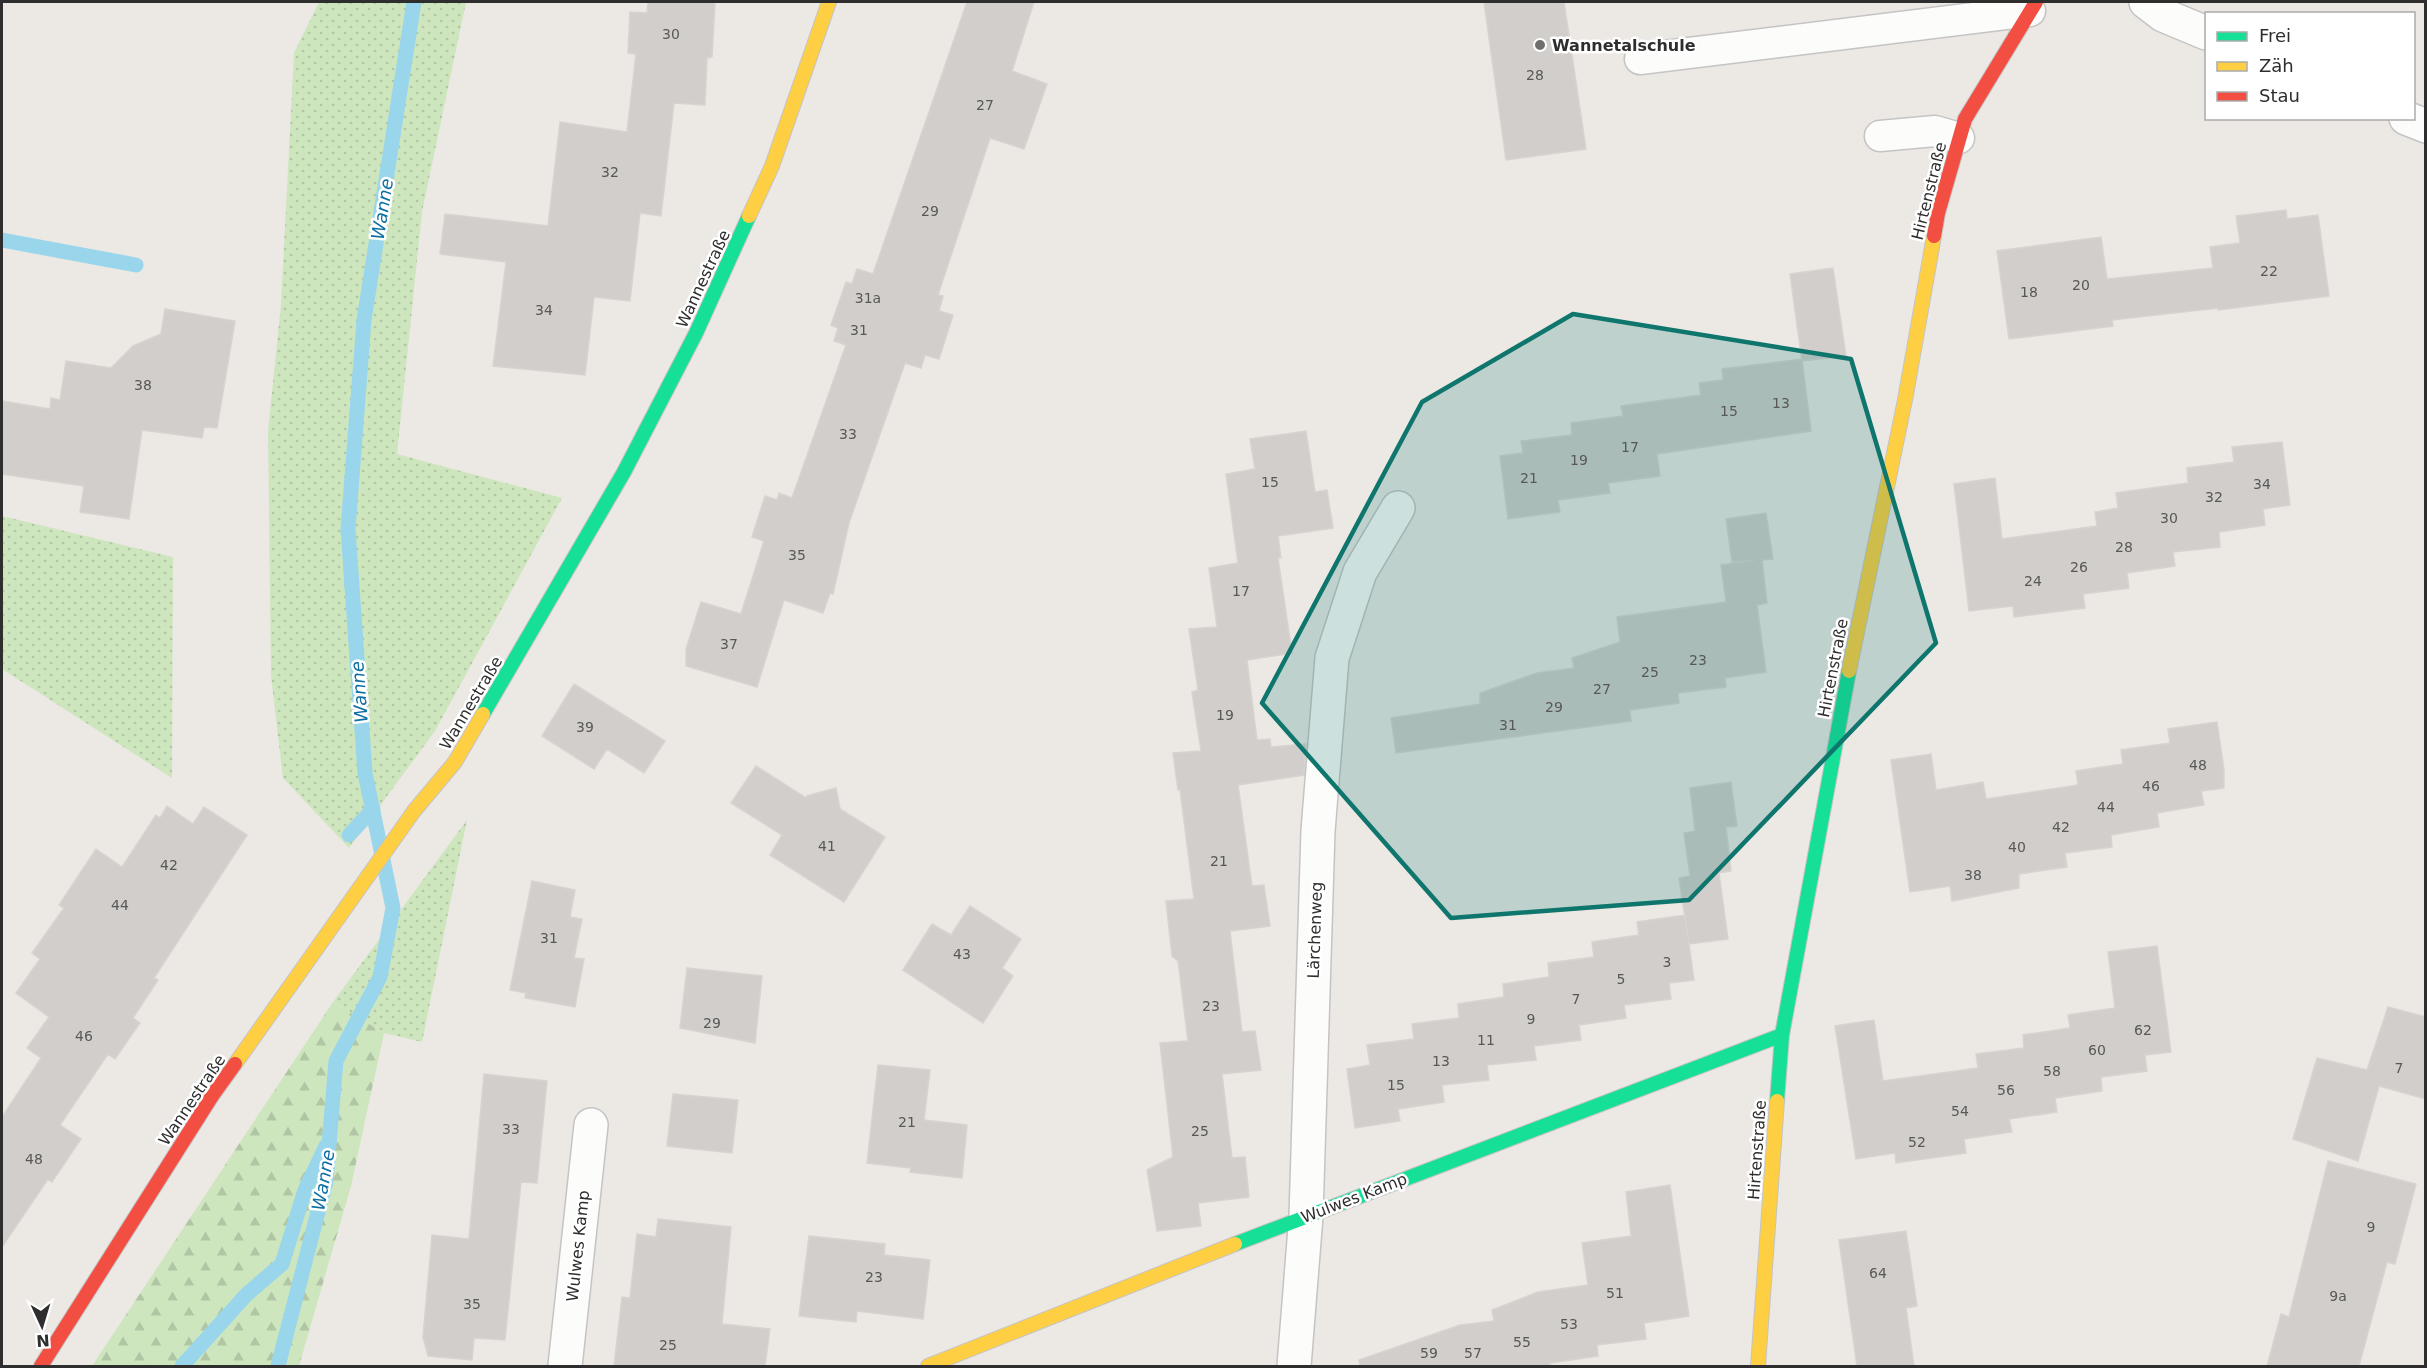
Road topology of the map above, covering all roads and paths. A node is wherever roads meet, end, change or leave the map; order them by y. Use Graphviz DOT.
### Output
graph roads {
  1 [pos="829,2"];
  2 [pos="2146,2"];
  3 [pos="2033,6"];
  4 [pos="2205,33"];
  5 [pos="1640,60"];
  6 [pos="2411,120"];
  7 [pos="2426,126"];
  8 [pos="1880,136"];
  9 [pos="1959,138"];
  10 [pos="1398,508"];
  11 [pos="1782,1035"];
  12 [pos="591,1125"];
  13 [pos="1306,1216"];
  14 [pos="41,1366"];
  15 [pos="565,1366"];
  16 [pos="928,1366"];
  17 [pos="1294,1366"];
  18 [pos="1758,1366"];
  1 -- 14 [label="street, Wannestraße"];
  2 -- 4 [label="street"];
  3 -- 5 [label="lane"];
  3 -- 9 [label="street, Hirtenstraße"];
  6 -- 7 [label="street"];
  8 -- 9 [label="lane"];
  9 -- 11 [label="street, Hirtenstraße"];
  10 -- 13 [label="street, Lärchenweg"];
  11 -- 13 [label="street, Wulwes Kamp"];
  11 -- 18 [label="street, Hirtenstraße"];
  12 -- 15 [label="street, Wulwes Kamp"];
  13 -- 16 [label="street, Wulwes Kamp"];
  13 -- 17 [label="street, Lärchenweg"];
}
